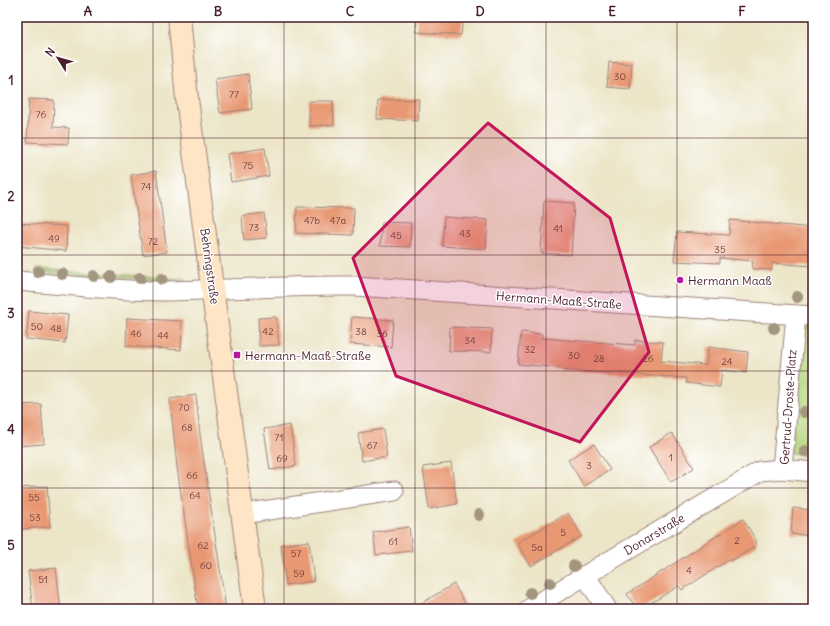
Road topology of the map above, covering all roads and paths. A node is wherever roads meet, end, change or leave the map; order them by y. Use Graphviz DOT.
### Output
graph roads {
  1 [pos="179,17"];
  2 [pos="17,281"];
  3 [pos="213,290"];
  4 [pos="804,316"];
  5 [pos="782,469"];
  6 [pos="813,472"];
  7 [pos="394,491"];
  8 [pos="243,514"];
  9 [pos="585,575"];
  10 [pos="255,609"];
  11 [pos="529,609"];
  12 [pos="607,609"];
  1 -- 3 [label="street, Behringstraße"];
  2 -- 3 [label="street, Hermann-Maaß-Straße"];
  3 -- 4 [label="street, Hermann-Maaß-Straße"];
  3 -- 8 [label="street, Behringstraße"];
  4 -- 5 [label="street, Gertrud-Droste-Platz"];
  5 -- 6 [label="street, Gertrud-Droste-Platz"];
  5 -- 9 [label="street, Donarstraße"];
  7 -- 8 [label="street"];
  8 -- 10 [label="street, Behringstraße"];
  9 -- 11 [label="street, Donarstraße"];
  9 -- 12 [label="street"];
}
